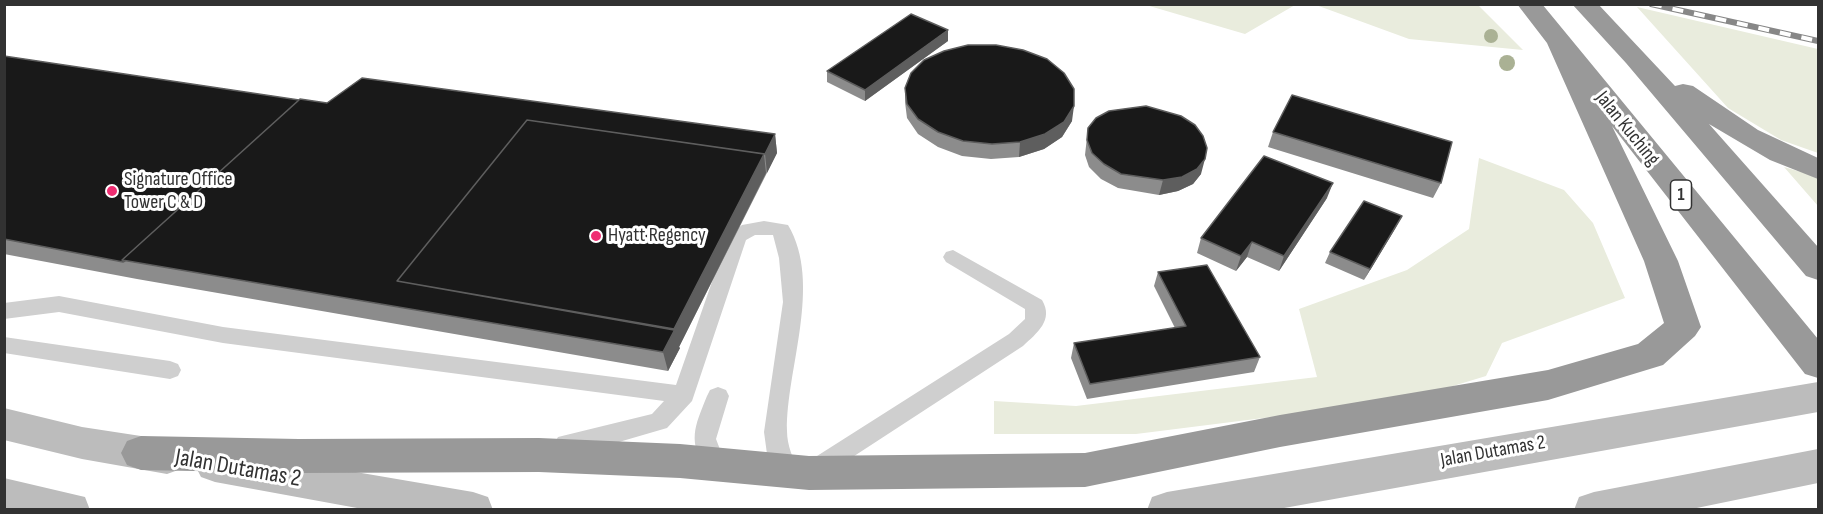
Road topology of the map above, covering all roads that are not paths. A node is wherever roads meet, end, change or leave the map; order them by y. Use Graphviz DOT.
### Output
graph roads {
  1 [pos="1529,4"];
  2 [pos="1584,4"];
  3 [pos="1559,45"];
  4 [pos="1635,57"];
  5 [pos="1818,169"];
  6 [pos="953,257"];
  7 [pos="1818,268"];
  8 [pos="4,311"];
  9 [pos="4,345"];
  10 [pos="1818,364"];
  11 [pos="171,370"];
  12 [pos="684,395"];
  13 [pos="718,396"];
  14 [pos="1818,397"];
  15 [pos="4,409"];
  16 [pos="4,424"];
  17 [pos="43,434"];
  18 [pos="141,453"];
  19 [pos="487,454"];
  20 [pos="714,465"];
  21 [pos="1817,467"];
  22 [pos="798,472"];
  23 [pos="4,496"];
  24 [pos="70,510"];
  25 [pos="473,510"];
  26 [pos="1167,510"];
  27 [pos="1594,510"];
  1 -- 3 [label="highway, Jalan Kuching / 1"];
  2 -- 4 [label="highway"];
  3 -- 10 [label="highway, Jalan Kuching / 1"];
  3 -- 22 [label="highway"];
  4 -- 5 [label="highway"];
  4 -- 7 [label="highway"];
  6 -- 22 [label="lane"];
  8 -- 12 [label="lane"];
  9 -- 11 [label="lane"];
  12 -- 19 [label="lane"];
  12 -- 22 [label="lane"];
  13 -- 20 [label="lane"];
  14 -- 26 [label="street, Jalan Dutamas 2"];
  15 -- 17 [label="lane"];
  16 -- 17 [label="street, Jalan Dutamas 2"];
  17 -- 18 [label="street, Jalan Dutamas 2"];
  18 -- 19 [label="highway"];
  18 -- 25 [label="street, Jalan Dutamas 2"];
  19 -- 20 [label="highway"];
  20 -- 22 [label="highway"];
  21 -- 27 [label="street"];
  23 -- 24 [label="street"];
}
